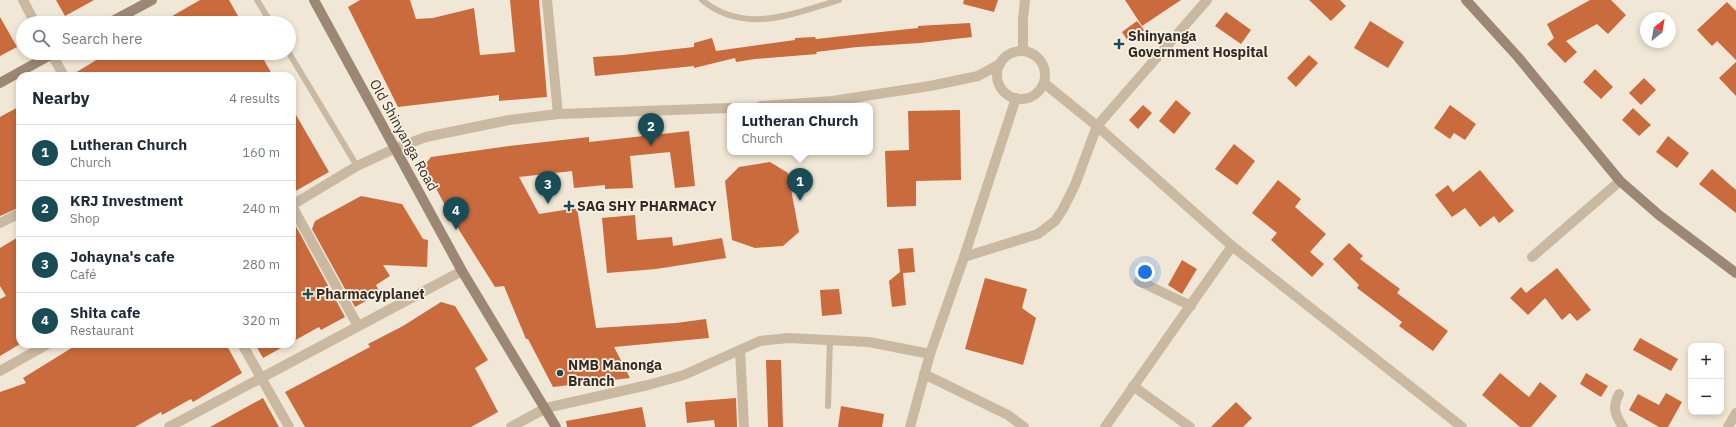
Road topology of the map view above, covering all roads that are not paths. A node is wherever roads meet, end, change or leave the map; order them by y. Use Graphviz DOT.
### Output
graph roads {
  1 [pos="23,0"];
  2 [pos="152,0"];
  3 [pos="256,0"];
  4 [pos="314,0"];
  5 [pos="547,0"];
  6 [pos="702,0"];
  7 [pos="839,0"];
  8 [pos="1025,0"];
  9 [pos="1207,0"];
  10 [pos="1466,0"];
  11 [pos="31,16"];
  12 [pos="122,16"];
  13 [pos="266,16"];
  14 [pos="1023,51"];
  15 [pos="40,60"];
  16 [pos="56,60"];
  17 [pos="293,60"];
  18 [pos="1000,64"];
  19 [pos="19,72"];
  20 [pos="62,72"];
  21 [pos="16,74"];
  22 [pos="0,83"];
  23 [pos="1044,83"];
  24 [pos="1016,98"];
  25 [pos="804,103"];
  26 [pos="727,108"];
  27 [pos="558,114"];
  28 [pos="1097,126"];
  29 [pos="396,148"];
  30 [pos="357,166"];
  31 [pos="1620,181"];
  32 [pos="296,204"];
  33 [pos="296,213"];
  34 [pos="16,215"];
  35 [pos="0,223"];
  36 [pos="1232,246"];
  37 [pos="1532,256"];
  38 [pos="964,257"];
  39 [pos="462,271"];
  40 [pos="1736,272"];
  41 [pos="1139,281"];
  42 [pos="1191,306"];
  43 [pos="358,326"];
  44 [pos="830,340"];
  45 [pos="41,348"];
  46 [pos="244,348"];
  47 [pos="740,350"];
  48 [pos="930,354"];
  49 [pos="0,371"];
  50 [pos="924,374"];
  51 [pos="261,377"];
  52 [pos="1133,386"];
  53 [pos="1619,394"];
  54 [pos="828,406"];
  55 [pos="546,408"];
  56 [pos="1736,413"];
  57 [pos="169,427"];
  58 [pos="289,427"];
  59 [pos="511,427"];
  60 [pos="556,427"];
  61 [pos="744,427"];
  62 [pos="910,427"];
  63 [pos="1024,427"];
  64 [pos="1105,427"];
  65 [pos="1190,427"];
  66 [pos="1462,427"];
  67 [pos="1623,427"];
  68 [pos="1728,427"];
  1 -- 11 [label="street"];
  2 -- 12 [label="street"];
  3 -- 13 [label="lane"];
  4 -- 29 [label="street, Old Shinyanga Road"];
  5 -- 27 [label="street"];
  6 -- 7 [label="lane"];
  8 -- 14 [label="street"];
  9 -- 28 [label="street"];
  10 -- 31 [label="street"];
  14 -- 18 [label="street"];
  14 -- 23 [label="street"];
  15 -- 19 [label="street"];
  16 -- 20 [label="street"];
  17 -- 30 [label="lane"];
  18 -- 24 [label="street"];
  18 -- 25 [label="street"];
  21 -- 22 [label="street"];
  23 -- 24 [label="street"];
  23 -- 28 [label="street"];
  24 -- 38 [label="street"];
  26 -- 27 [label="street"];
  27 -- 29 [label="street"];
  28 -- 36 [label="street"];
  28 -- 38 [label="street"];
  29 -- 30 [label="street"];
  29 -- 39 [label="street, Old Shinyanga Road"];
  30 -- 32 [label="street"];
  31 -- 37 [label="street"];
  31 -- 40 [label="street"];
  33 -- 43 [label="street"];
  34 -- 35 [label="street"];
  36 -- 42 [label="street"];
  36 -- 66 [label="street"];
  38 -- 48 [label="street"];
  39 -- 43 [label="street"];
  39 -- 55 [label="street, Old Shinyanga Road"];
  41 -- 42 [label="street"];
  42 -- 52 [label="street"];
  43 -- 51 [label="street"];
  44 -- 47 [label="street"];
  44 -- 48 [label="street"];
  44 -- 54 [label="lane"];
  45 -- 49 [label="street"];
  46 -- 51 [label="street"];
  47 -- 55 [label="street"];
  47 -- 61 [label="street"];
  48 -- 50 [label="street"];
  50 -- 62 [label="street"];
  50 -- 63 [label="street"];
  51 -- 57 [label="street"];
  51 -- 58 [label="street"];
  52 -- 64 [label="street"];
  52 -- 65 [label="street"];
  53 -- 67 [label="street"];
  55 -- 59 [label="street"];
  55 -- 60 [label="street, Old Shinyanga Road"];
  56 -- 68 [label="street"];
}
